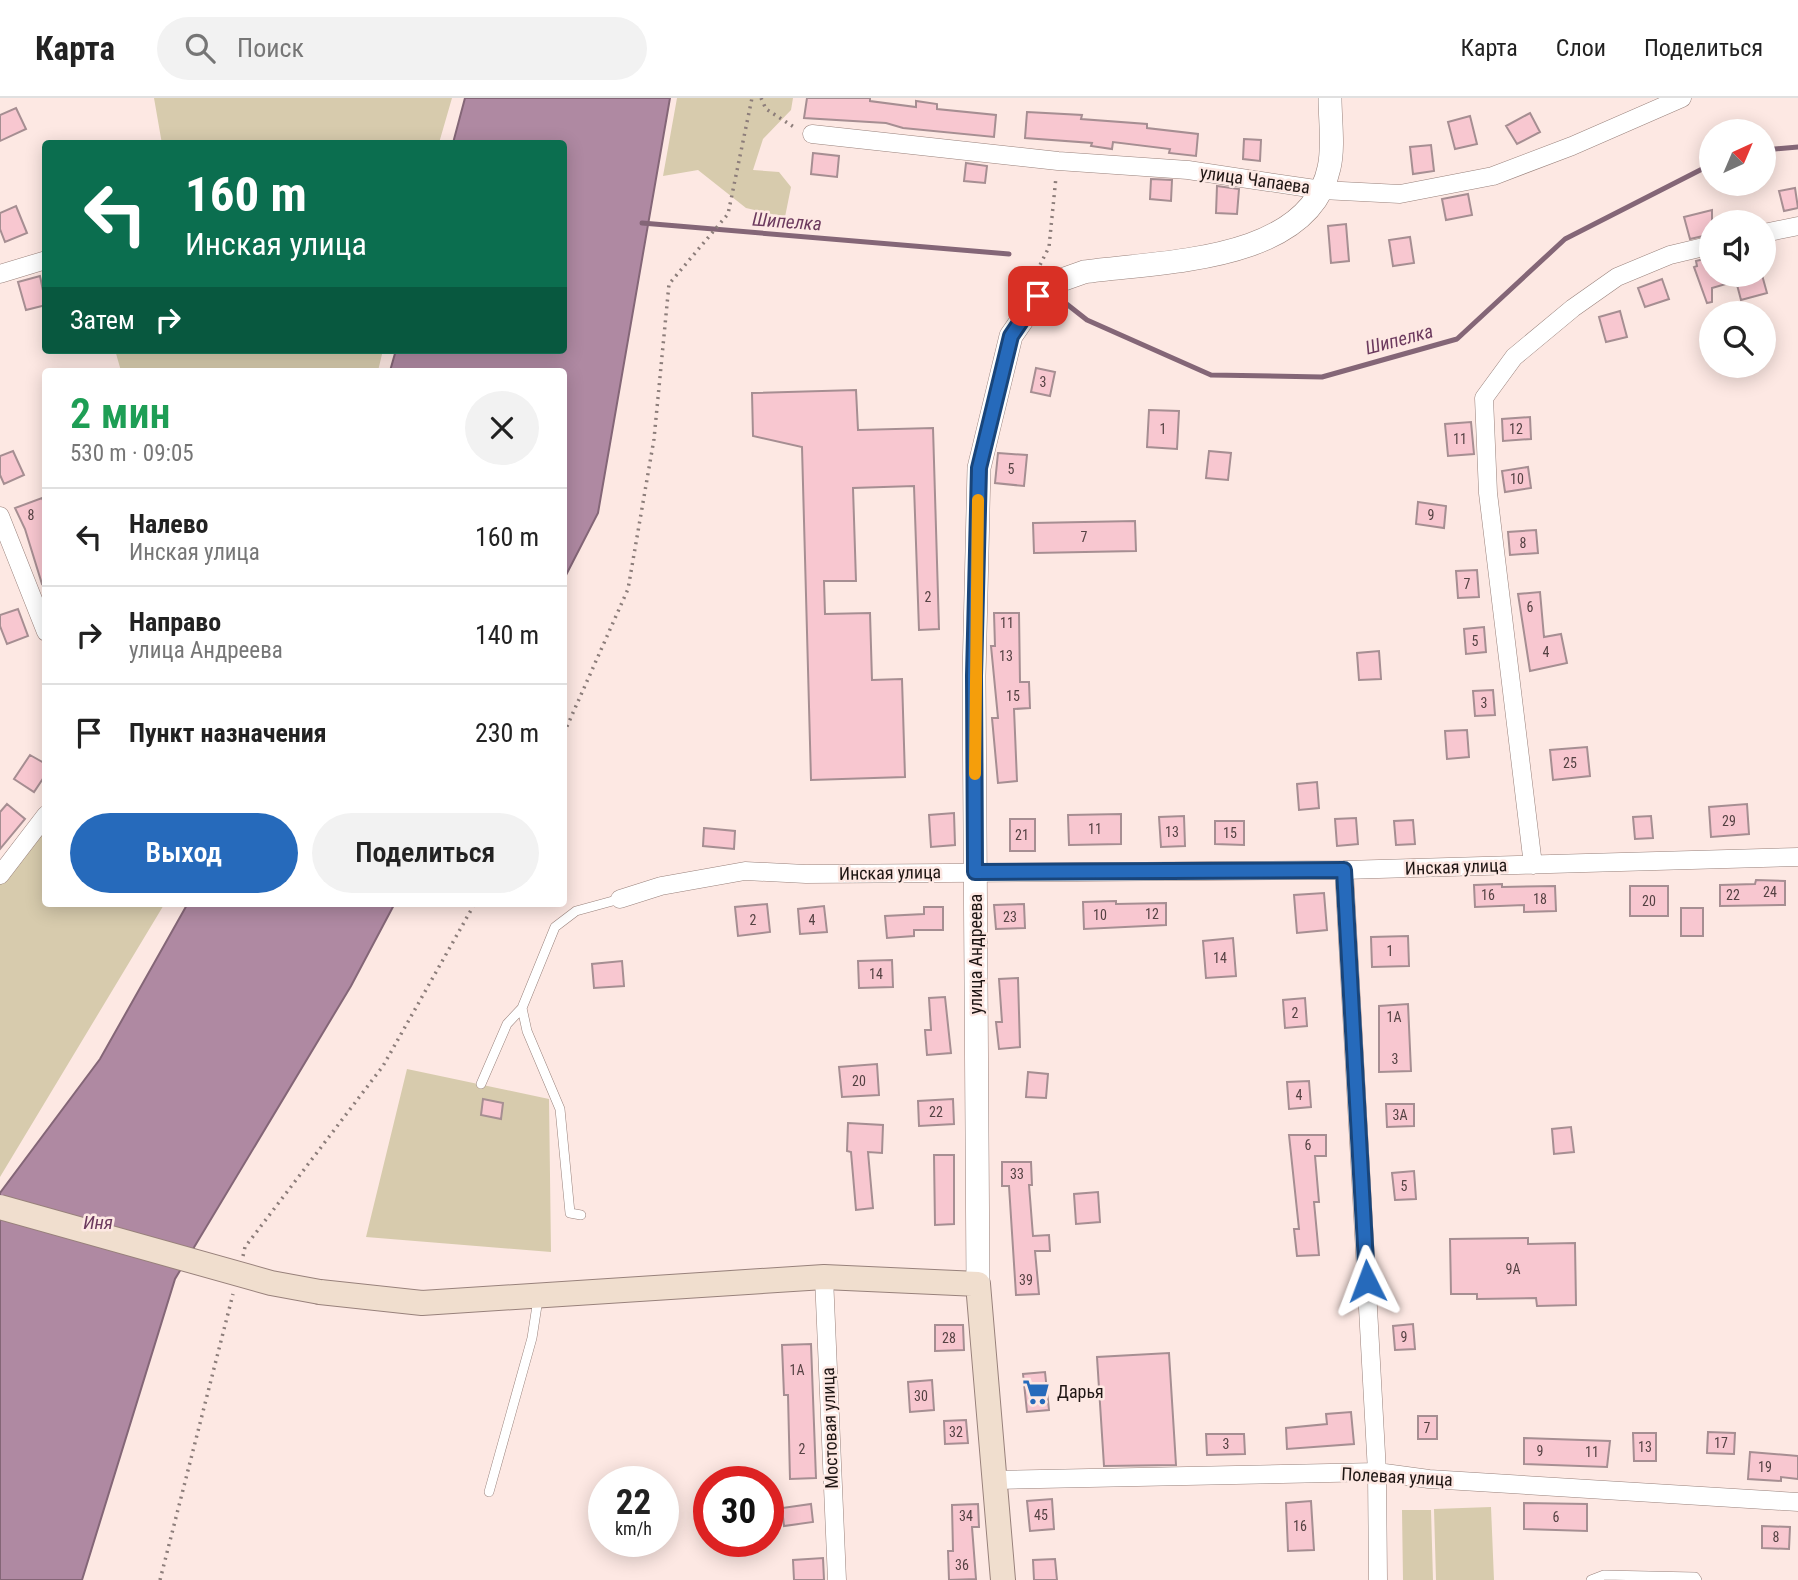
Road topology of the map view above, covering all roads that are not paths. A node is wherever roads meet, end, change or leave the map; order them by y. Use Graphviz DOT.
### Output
graph roads {
  1 [pos="1330,98"];
  2 [pos="1682,98"];
  3 [pos="812,134"];
  4 [pos="1321,190"];
  5 [pos="1798,226"];
  6 [pos="1776,231"];
  7 [pos="1699,248"];
  8 [pos="42,261"];
  9 [pos="0,274"];
  10 [pos="0,516"];
  11 [pos="42,622"];
  12 [pos="42,820"];
  13 [pos="1798,857"];
  14 [pos="1533,865"];
  15 [pos="1344,870"];
  16 [pos="975,872"];
  17 [pos="0,875"];
  18 [pos="620,899"];
  19 [pos="522,1008"];
  20 [pos="481,1084"];
  21 [pos="0,1207"];
  22 [pos="581,1215"];
  23 [pos="824,1276"];
  24 [pos="978,1284"];
  25 [pos="538,1297"];
  26 [pos="1377,1472"];
  27 [pos="995,1480"];
  28 [pos="489,1492"];
  29 [pos="1798,1502"];
  30 [pos="837,1580"];
  31 [pos="1003,1580"];
  32 [pos="1378,1580"];
  33 [pos="1591,1580"];
  34 [pos="1697,1580"];
  1 -- 4 [label="street"];
  2 -- 4 [label="street, улица Чапаева"];
  3 -- 4 [label="street, улица Чапаева"];
  4 -- 16 [label="street, улица Андреева"];
  5 -- 6 [label="street"];
  7 -- 14 [label="street"];
  8 -- 9 [label="street"];
  10 -- 11 [label="street"];
  12 -- 17 [label="street"];
  13 -- 14 [label="street, Инская улица"];
  14 -- 15 [label="street, Инская улица"];
  15 -- 16 [label="street, Инская улица"];
  15 -- 26 [label="street"];
  16 -- 18 [label="street, Инская улица"];
  16 -- 24 [label="street, улица Андреева"];
  18 -- 19 [label="lane, Инская улица"];
  19 -- 20 [label="lane, Инская улица"];
  19 -- 22 [label="lane"];
  21 -- 25 [label="main road, bridge"];
  23 -- 24 [label="main road"];
  23 -- 25 [label="main road"];
  23 -- 30 [label="street, Мостовая улица"];
  24 -- 27 [label="main road, улица Андреева"];
  25 -- 28 [label="lane"];
  26 -- 27 [label="street, Полевая улица"];
  26 -- 29 [label="street, Полевая улица"];
  26 -- 32 [label="street"];
  27 -- 31 [label="main road, улица Андреева"];
  33 -- 34 [label="lane"];
}
